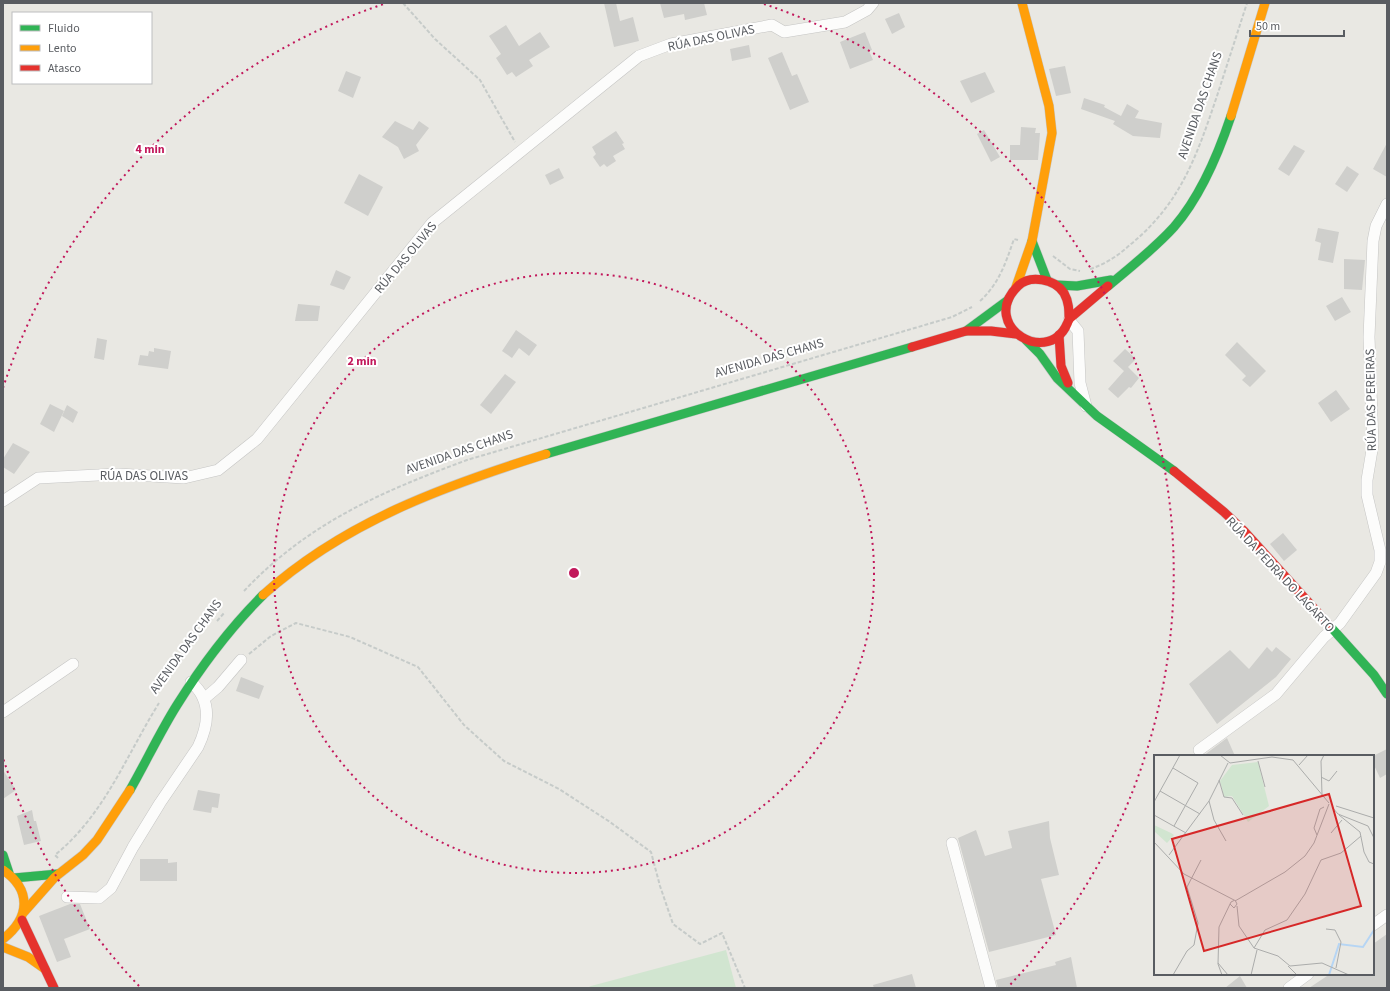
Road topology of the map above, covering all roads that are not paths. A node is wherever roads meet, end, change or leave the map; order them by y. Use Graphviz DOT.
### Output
graph roads {
  1 [pos="873,3"];
  2 [pos="1022,3"];
  3 [pos="1265,3"];
  4 [pos="1387,204"];
  5 [pos="1032,241"];
  6 [pos="1115,279"];
  7 [pos="1047,280"];
  8 [pos="1057,285"];
  9 [pos="1016,287"];
  10 [pos="1008,300"];
  11 [pos="1069,320"];
  12 [pos="966,331"];
  13 [pos="1016,334"];
  14 [pos="1059,335"];
  15 [pos="1026,340"];
  16 [pos="1070,390"];
  17 [pos="1087,407"];
  18 [pos="3,502"];
  19 [pos="1333,630"];
  20 [pos="241,660"];
  21 [pos="73,664"];
  22 [pos="191,682"];
  23 [pos="1387,694"];
  24 [pos="205,698"];
  25 [pos="3,712"];
  26 [pos="1199,750"];
  27 [pos="952,843"];
  28 [pos="3,855"];
  29 [pos="9,874"];
  30 [pos="58,874"];
  31 [pos="67,898"];
  32 [pos="1387,915"];
  33 [pos="23,916"];
  34 [pos="1374,924"];
  35 [pos="3,939"];
  36 [pos="3,947"];
  37 [pos="45,969"];
  38 [pos="1307,975"];
  39 [pos="54,988"];
  40 [pos="991,988"];
  41 [pos="1290,988"];
  1 -- 18 [label="street, RÚA DAS OLIVAS"];
  2 -- 5 [label="main road, AVENIDA DAS CHANS"];
  3 -- 6 [label="main road"];
  4 -- 19 [label="street, RÚA DAS PEREIRAS"];
  5 -- 7 [label="main road"];
  5 -- 9 [label="main road, AVENIDA DAS CHANS"];
  6 -- 8 [label="main road"];
  6 -- 11 [label="main road"];
  7 -- 8 [label="main road"];
  7 -- 9 [label="main road"];
  8 -- 11 [label="main road"];
  9 -- 10 [label="main road, AVENIDA DAS CHANS"];
  10 -- 12 [label="main road, AVENIDA DAS CHANS"];
  10 -- 13 [label="main road, AVENIDA DAS CHANS"];
  11 -- 14 [label="main road"];
  11 -- 17 [label="street"];
  12 -- 13 [label="main road, AVENIDA DAS CHANS"];
  12 -- 22 [label="main road, AVENIDA DAS CHANS"];
  13 -- 15 [label="main road, AVENIDA DAS CHANS"];
  14 -- 15 [label="main road, AVENIDA DAS CHANS"];
  14 -- 16 [label="main road, RÚA DA PEDRA DO LAGARTO"];
  15 -- 16 [label="main road, RÚA DA PEDRA DO LAGARTO"];
  16 -- 17 [label="main road, RÚA DA PEDRA DO LAGARTO"];
  17 -- 19 [label="main road, RÚA DA PEDRA DO LAGARTO"];
  19 -- 23 [label="main road, RÚA DA PEDRA DO LAGARTO"];
  19 -- 26 [label="street, RÚA DAS PEREIRAS"];
  20 -- 24 [label="street"];
  21 -- 25 [label="street"];
  22 -- 24 [label="street"];
  22 -- 30 [label="main road, AVENIDA DAS CHANS"];
  24 -- 31 [label="street"];
  27 -- 40 [label="street"];
  28 -- 29 [label="main road"];
  29 -- 30 [label="main road"];
  29 -- 33 [label="main road"];
  30 -- 33 [label="main road"];
  32 -- 34 [label="street"];
  33 -- 35 [label="main road"];
  33 -- 37 [label="main road"];
  36 -- 37 [label="main road"];
  37 -- 39 [label="main road"];
  38 -- 41 [label="street"];
}
